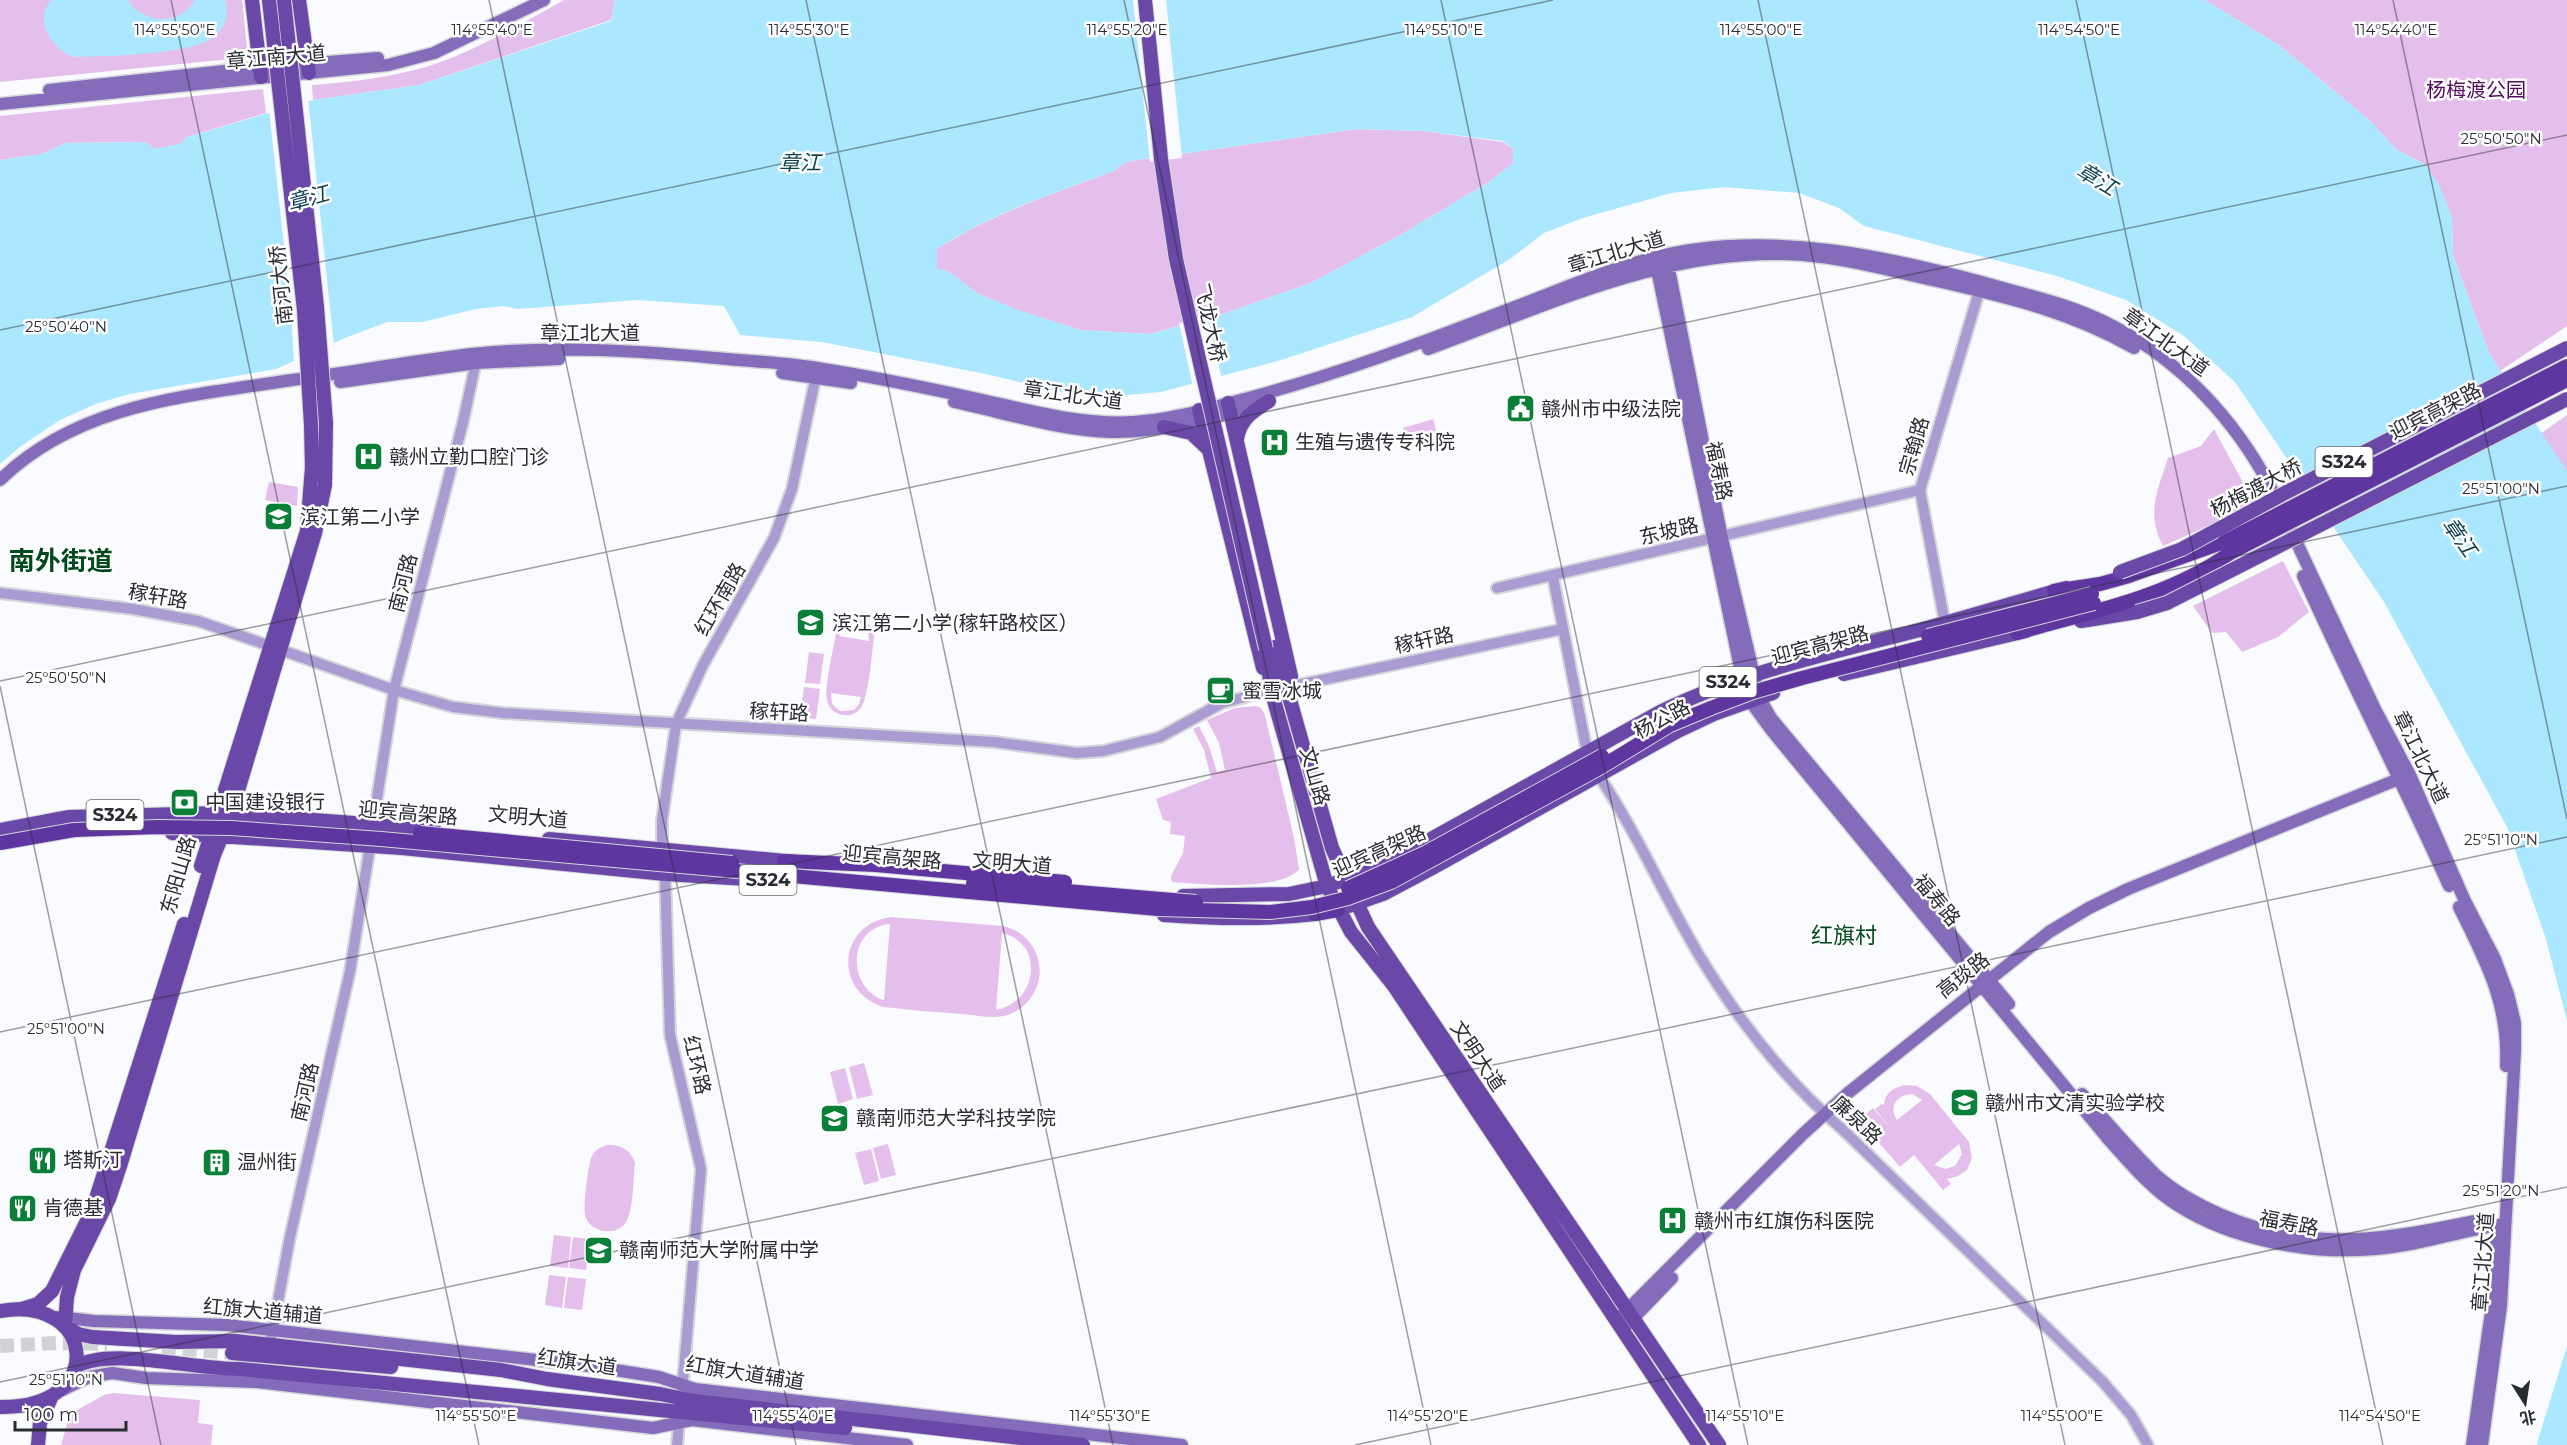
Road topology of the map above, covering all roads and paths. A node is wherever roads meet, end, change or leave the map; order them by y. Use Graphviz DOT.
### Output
graph roads {
  1 [pos="252,0"];
  2 [pos="269,0"];
  3 [pos="284,0"];
  4 [pos="299,0"];
  5 [pos="528,0"];
  6 [pos="544,0"];
  7 [pos="1145,0"];
  8 [pos="1154,0"];
  9 [pos="308,69"];
  10 [pos="261,77"];
  11 [pos="0,96"];
  12 [pos="0,104"];
  13 [pos="1661,261"];
  14 [pos="1980,286"];
  15 [pos="2567,348"];
  16 [pos="477,358"];
  17 [pos="2567,366"];
  18 [pos="817,372"];
  19 [pos="2567,380"];
  20 [pos="2567,399"];
  21 [pos="1269,401"];
  22 [pos="1229,408"];
  23 [pos="1201,415"];
  24 [pos="326,423"];
  25 [pos="311,424"];
  26 [pos="1164,427"];
  27 [pos="1237,441"];
  28 [pos="1209,451"];
  29 [pos="0,480"];
  30 [pos="0,488"];
  31 [pos="1920,490"];
  32 [pos="2289,536"];
  33 [pos="1718,539"];
  34 [pos="2227,547"];
  35 [pos="1553,577"];
  36 [pos="1497,588"];
  37 [pos="2132,591"];
  38 [pos="0,593"];
  39 [pos="2093,598"];
  40 [pos="1945,624"];
  41 [pos="1563,629"];
  42 [pos="2017,633"];
  43 [pos="275,648"];
  44 [pos="1270,648"];
  45 [pos="1747,675"];
  46 [pos="1293,686"];
  47 [pos="394,690"];
  48 [pos="1271,690"];
  49 [pos="1755,699"];
  50 [pos="1294,711"];
  51 [pos="676,724"];
  52 [pos="1587,752"];
  53 [pos="1599,776"];
  54 [pos="2407,780"];
  55 [pos="225,813"];
  56 [pos="0,824"];
  57 [pos="373,824"];
  58 [pos="0,830"];
  59 [pos="215,835"];
  60 [pos="0,836"];
  61 [pos="0,843"];
  62 [pos="370,846"];
  63 [pos="402,848"];
  64 [pos="0,849"];
  65 [pos="662,849"];
  66 [pos="784,861"];
  67 [pos="669,870"];
  68 [pos="1345,880"];
  69 [pos="1327,886"];
  70 [pos="1218,904"];
  71 [pos="1356,904"];
  72 [pos="1338,910"];
  73 [pos="1315,914"];
  74 [pos="1988,985"];
  75 [pos="1828,1117"];
  76 [pos="2501,1220"];
  77 [pos="22,1309"];
  78 [pos="0,1311"];
  79 [pos="61,1320"];
  80 [pos="1625,1320"];
  81 [pos="272,1330"];
  82 [pos="270,1344"];
  83 [pos="75,1367"];
  84 [pos="547,1379"];
  85 [pos="56,1394"];
  86 [pos="544,1397"];
  87 [pos="678,1404"];
  88 [pos="0,1407"];
  89 [pos="38,1445"];
  90 [pos="672,1445"];
  91 [pos="677,1445"];
  92 [pos="907,1445"];
  93 [pos="999,1445"];
  94 [pos="1083,1445"];
  95 [pos="1182,1445"];
  96 [pos="1699,1445"];
  97 [pos="1719,1445"];
  98 [pos="2148,1445"];
  99 [pos="2472,1445"];
  100 [pos="2482,1445"];
  1 -- 10 [label="main road"];
  2 -- 25 [label="main road, 南河大桥, bridge"];
  3 -- 24 [label="main road, 南河大桥, bridge"];
  4 -- 9 [label="main road"];
  5 -- 9 [label="main road, 章江南大道"];
  6 -- 9 [label="main road, 章江南大道"];
  7 -- 44 [label="main road, 飞龙大桥, bridge"];
  8 -- 44 [label="main road, 飞龙大桥"];
  9 -- 10 [label="main road, 章江南大道"];
  9 -- 11 [label="main road, 章江南大道"];
  10 -- 12 [label="main road, 章江南大道"];
  13 -- 14 [label="main road, 章江北大道"];
  13 -- 21 [label="main road, 章江北大道"];
  13 -- 22 [label="main road, 章江北大道"];
  13 -- 33 [label="main road, 福寿路"];
  14 -- 31 [label="street, 宗翰路"];
  14 -- 32 [label="main road, 章江北大道"];
  15 -- 37 [label="main road, 杨梅渡大桥 / S324, bridge"];
  16 -- 18 [label="main road, 章江北大道"];
  16 -- 29 [label="main road, 章江北大道"];
  16 -- 30 [label="main road, 章江北大道"];
  16 -- 47 [label="street, 南河路"];
  17 -- 34 [label="highway, 迎宾高架路, bridge"];
  18 -- 23 [label="main road, 章江北大道"];
  18 -- 26 [label="main road, 章江北大道"];
  18 -- 51 [label="street, 红环南路"];
  19 -- 34 [label="highway, 迎宾高架路, bridge"];
  20 -- 37 [label="main road, S324, bridge"];
  21 -- 22 [label="main road, 章江北大道"];
  21 -- 27 [label="main road"];
  22 -- 23 [label="main road, 章江北大道"];
  22 -- 27 [label="main road"];
  23 -- 26 [label="main road, 章江北大道"];
  23 -- 28 [label="main road"];
  24 -- 43 [label="main road, 东阳山路"];
  25 -- 43 [label="main road, 东阳山路"];
  26 -- 28 [label="main road"];
  27 -- 46 [label="main road"];
  28 -- 48 [label="main road"];
  31 -- 33 [label="street, 东坡路"];
  31 -- 40 [label="street, 宗翰路"];
  32 -- 37 [label="main road"];
  32 -- 54 [label="main road, 章江北大道"];
  33 -- 35 [label="street, 东坡路"];
  33 -- 45 [label="main road, 福寿路"];
  34 -- 37 [label="highway"];
  34 -- 37 [label="highway"];
  35 -- 36 [label="street, 东坡路"];
  35 -- 41 [label="street"];
  37 -- 39 [label="highway, 迎宾高架路"];
  37 -- 40 [label="main road, 杨公路 / S324"];
  37 -- 42 [label="highway"];
  37 -- 42 [label="main road, 杨公路 / S324"];
  38 -- 43 [label="street, 稼轩路"];
  39 -- 67 [label="highway, 迎宾高架路, bridge"];
  39 -- 70 [label="highway, 迎宾高架路, bridge"];
  40 -- 45 [label="main road, 杨公路 / S324"];
  41 -- 46 [label="street, 稼轩路"];
  41 -- 52 [label="street"];
  42 -- 49 [label="main road, 杨公路 / S324"];
  43 -- 47 [label="street, 稼轩路"];
  43 -- 55 [label="main road, 东阳山路"];
  44 -- 48 [label="main road, 文山路"];
  44 -- 50 [label="main road, 文山路"];
  45 -- 49 [label="main road, 福寿路"];
  45 -- 52 [label="main road, 杨公路 / S324"];
  46 -- 50 [label="main road"];
  47 -- 51 [label="street, 稼轩路"];
  47 -- 57 [label="street, 南河路"];
  48 -- 51 [label="street, 稼轩路"];
  48 -- 69 [label="main road, 文山路"];
  49 -- 53 [label="main road, 杨公路 / S324"];
  49 -- 74 [label="main road, 福寿路"];
  50 -- 68 [label="main road, 文山路"];
  51 -- 65 [label="street, 红环南路"];
  52 -- 68 [label="main road, 杨公路 / S324"];
  53 -- 71 [label="main road, 杨公路 / S324"];
  53 -- 75 [label="street, 廉泉路"];
  54 -- 74 [label="main road, 高琰路"];
  54 -- 76 [label="main road, 章江北大道"];
  55 -- 56 [label="street"];
  55 -- 57 [label="main road, 文明大道 / S324"];
  55 -- 58 [label="main road, 文明大道 / S324"];
  55 -- 59 [label="main road, 东阳山路"];
  57 -- 65 [label="main road, 文明大道 / S324"];
  59 -- 62 [label="main road, S324"];
  59 -- 64 [label="main road, S324"];
  59 -- 77 [label="main road, 东阳山路"];
  59 -- 79 [label="main road, 东阳山路"];
  60 -- 70 [label="highway, 迎宾高架路, bridge"];
  61 -- 67 [label="highway, 迎宾高架路, bridge"];
  62 -- 63 [label="main road, S324"];
  62 -- 81 [label="street, 南河路"];
  63 -- 67 [label="highway, bridge"];
  65 -- 66 [label="main road, 文明大道 / S324"];
  65 -- 67 [label="street, 红环路"];
  66 -- 69 [label="main road, 文明大道 / S324"];
  66 -- 70 [label="highway, bridge"];
  67 -- 73 [label="main road, 文明大道 / S324"];
  67 -- 87 [label="street, 红环路"];
  68 -- 69 [label="main road, 文明大道 / S324"];
  68 -- 71 [label="main road, 文明大道"];
  69 -- 72 [label="main road, 文山路"];
  71 -- 72 [label="main road, 杨公路 / S324"];
  71 -- 80 [label="main road, 文明大道"];
  72 -- 73 [label="highway, 文明大道 / S324"];
  72 -- 80 [label="main road, 文明大道"];
  74 -- 75 [label="main road, 高琰路"];
  74 -- 76 [label="main road, 福寿路"];
  75 -- 80 [label="main road, 高琰路"];
  75 -- 98 [label="street, 廉泉路"];
  76 -- 99 [label="main road, 章江北大道"];
  76 -- 100 [label="main road, 章江北大道"];
  77 -- 78 [label="main road"];
  77 -- 79 [label="main road, 红旗大道"];
  79 -- 81 [label="main road, 红旗大道辅道"];
  79 -- 82 [label="main road, 红旗大道"];
  79 -- 83 [label="main road"];
  80 -- 96 [label="main road, 文明大道"];
  80 -- 97 [label="main road, 文明大道"];
  81 -- 82 [label="street, 南河路"];
  81 -- 87 [label="main road, 红旗大道辅道"];
  82 -- 84 [label="main road, 红旗大道"];
  83 -- 85 [label="main road"];
  83 -- 86 [label="main road, 红旗大道"];
  84 -- 86 [label="main road"];
  84 -- 87 [label="main road, 红旗大道"];
  85 -- 87 [label="main road, 红旗大道辅道"];
  85 -- 88 [label="main road"];
  85 -- 89 [label="main road"];
  86 -- 87 [label="main road, 红旗大道"];
  87 -- 90 [label="street, 红环路"];
  87 -- 91 [label="street, 红环路"];
  87 -- 92 [label="main road, 红旗大道辅道"];
  87 -- 93 [label="main road, 红旗大道"];
  87 -- 94 [label="main road, 红旗大道"];
  87 -- 95 [label="main road, 红旗大道辅道"];
}
